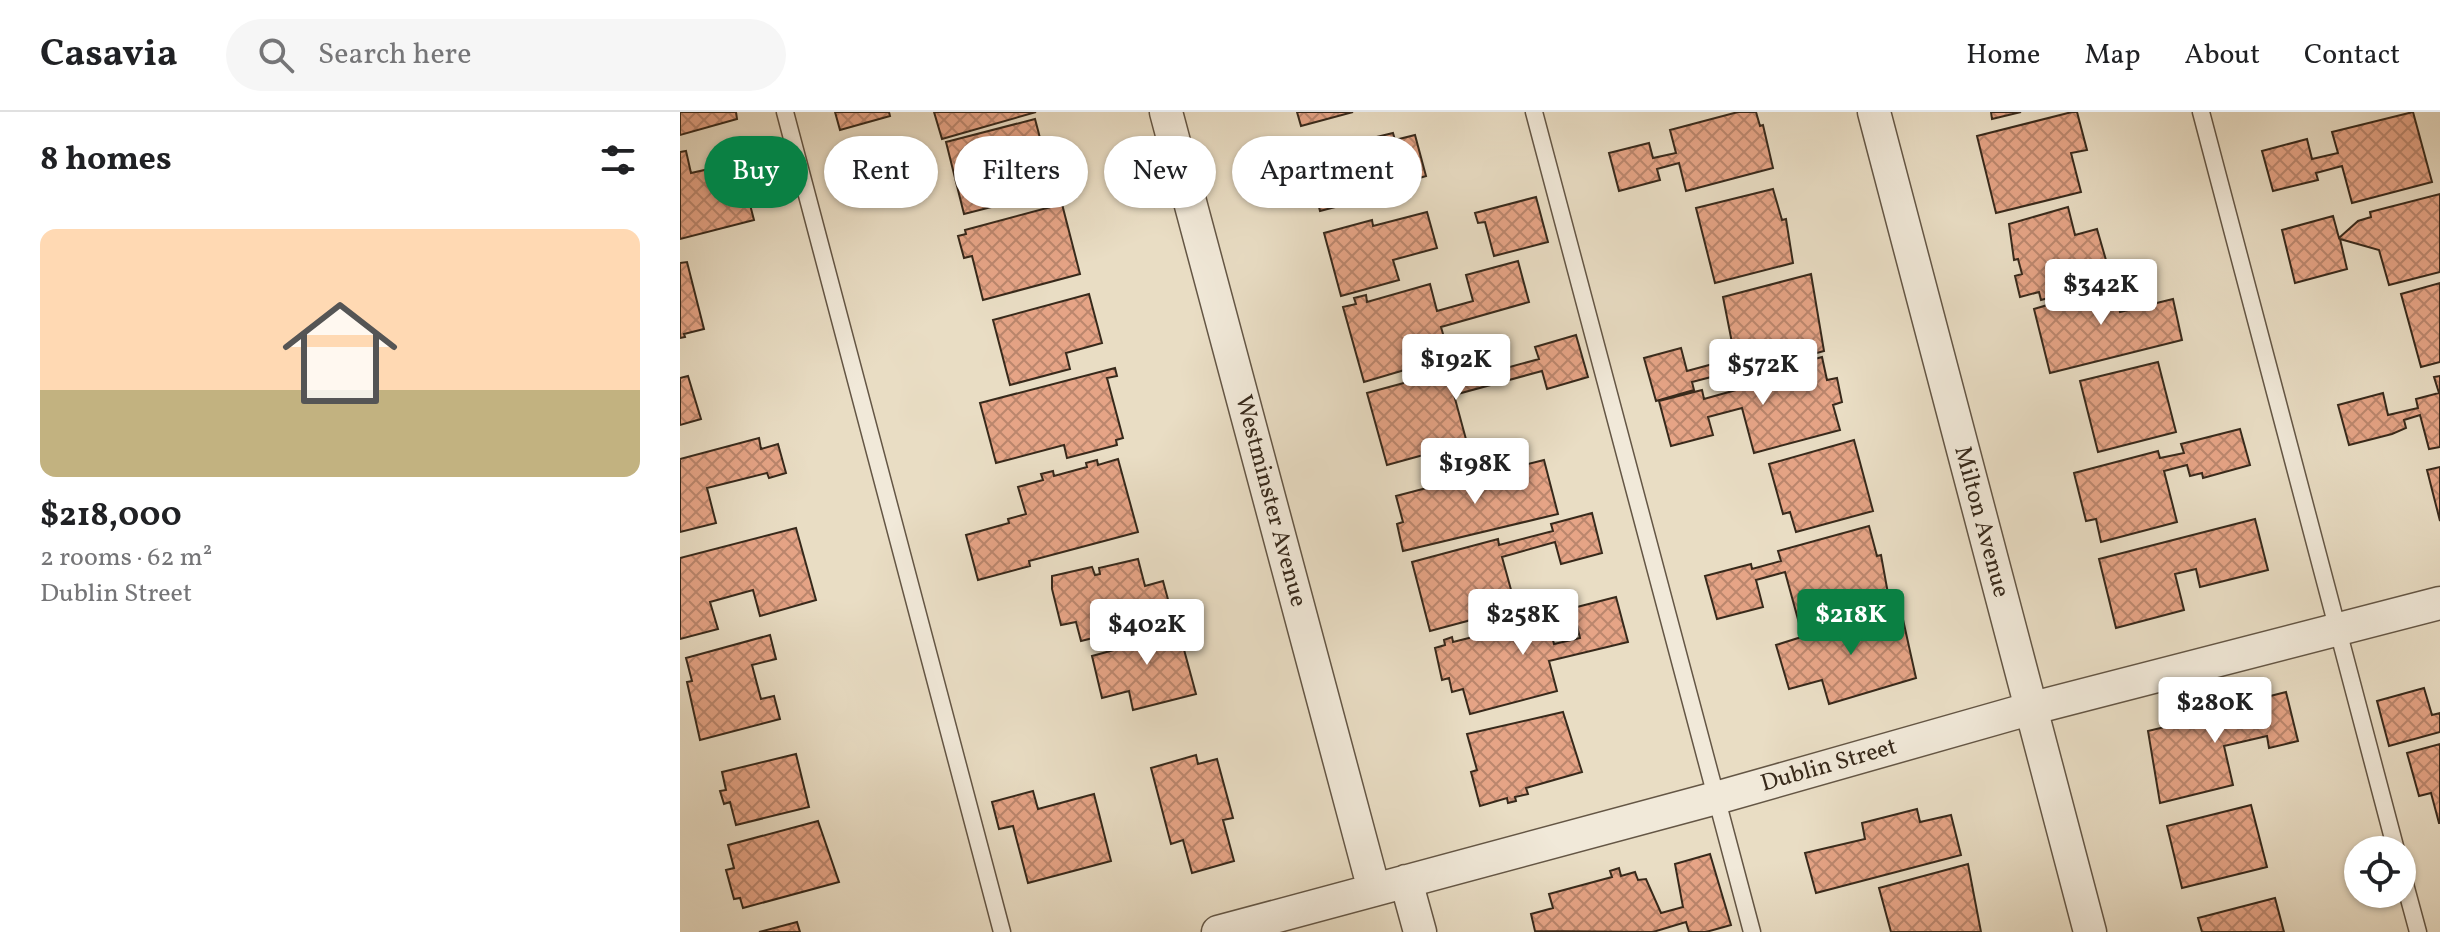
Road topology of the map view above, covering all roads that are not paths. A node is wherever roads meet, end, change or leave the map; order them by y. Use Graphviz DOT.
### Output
graph roads {
  1 [pos="785,112"];
  2 [pos="1166,112"];
  3 [pos="1534,112"];
  4 [pos="1874,112"];
  5 [pos="2201,112"];
  6 [pos="2440,603"];
  7 [pos="2338,631"];
  8 [pos="2029,709"];
  9 [pos="1716,798"];
  10 [pos="2392,836"];
  11 [pos="1406,881"];
  12 [pos="1374,890"];
  13 [pos="2411,908"];
  14 [pos="1002,932"];
  15 [pos="1218,932"];
  16 [pos="1420,932"];
  17 [pos="1752,932"];
  18 [pos="2090,932"];
  19 [pos="2418,932"];
  1 -- 14 [label="lane"];
  2 -- 12 [label="street, Westminster Avenue"];
  3 -- 9 [label="lane"];
  4 -- 8 [label="street, Milton Avenue"];
  5 -- 7 [label="lane"];
  6 -- 7 [label="street, Dublin Street"];
  7 -- 8 [label="street, Dublin Street"];
  7 -- 10 [label="lane"];
  8 -- 9 [label="street, Dublin Street"];
  8 -- 18 [label="street, Milton Avenue"];
  9 -- 11 [label="street, Dublin Street"];
  9 -- 17 [label="lane"];
  11 -- 12 [label="street, Dublin Street"];
  11 -- 16 [label="street"];
  12 -- 15 [label="street, Dublin Street"];
  13 -- 19 [label="lane"];
}
